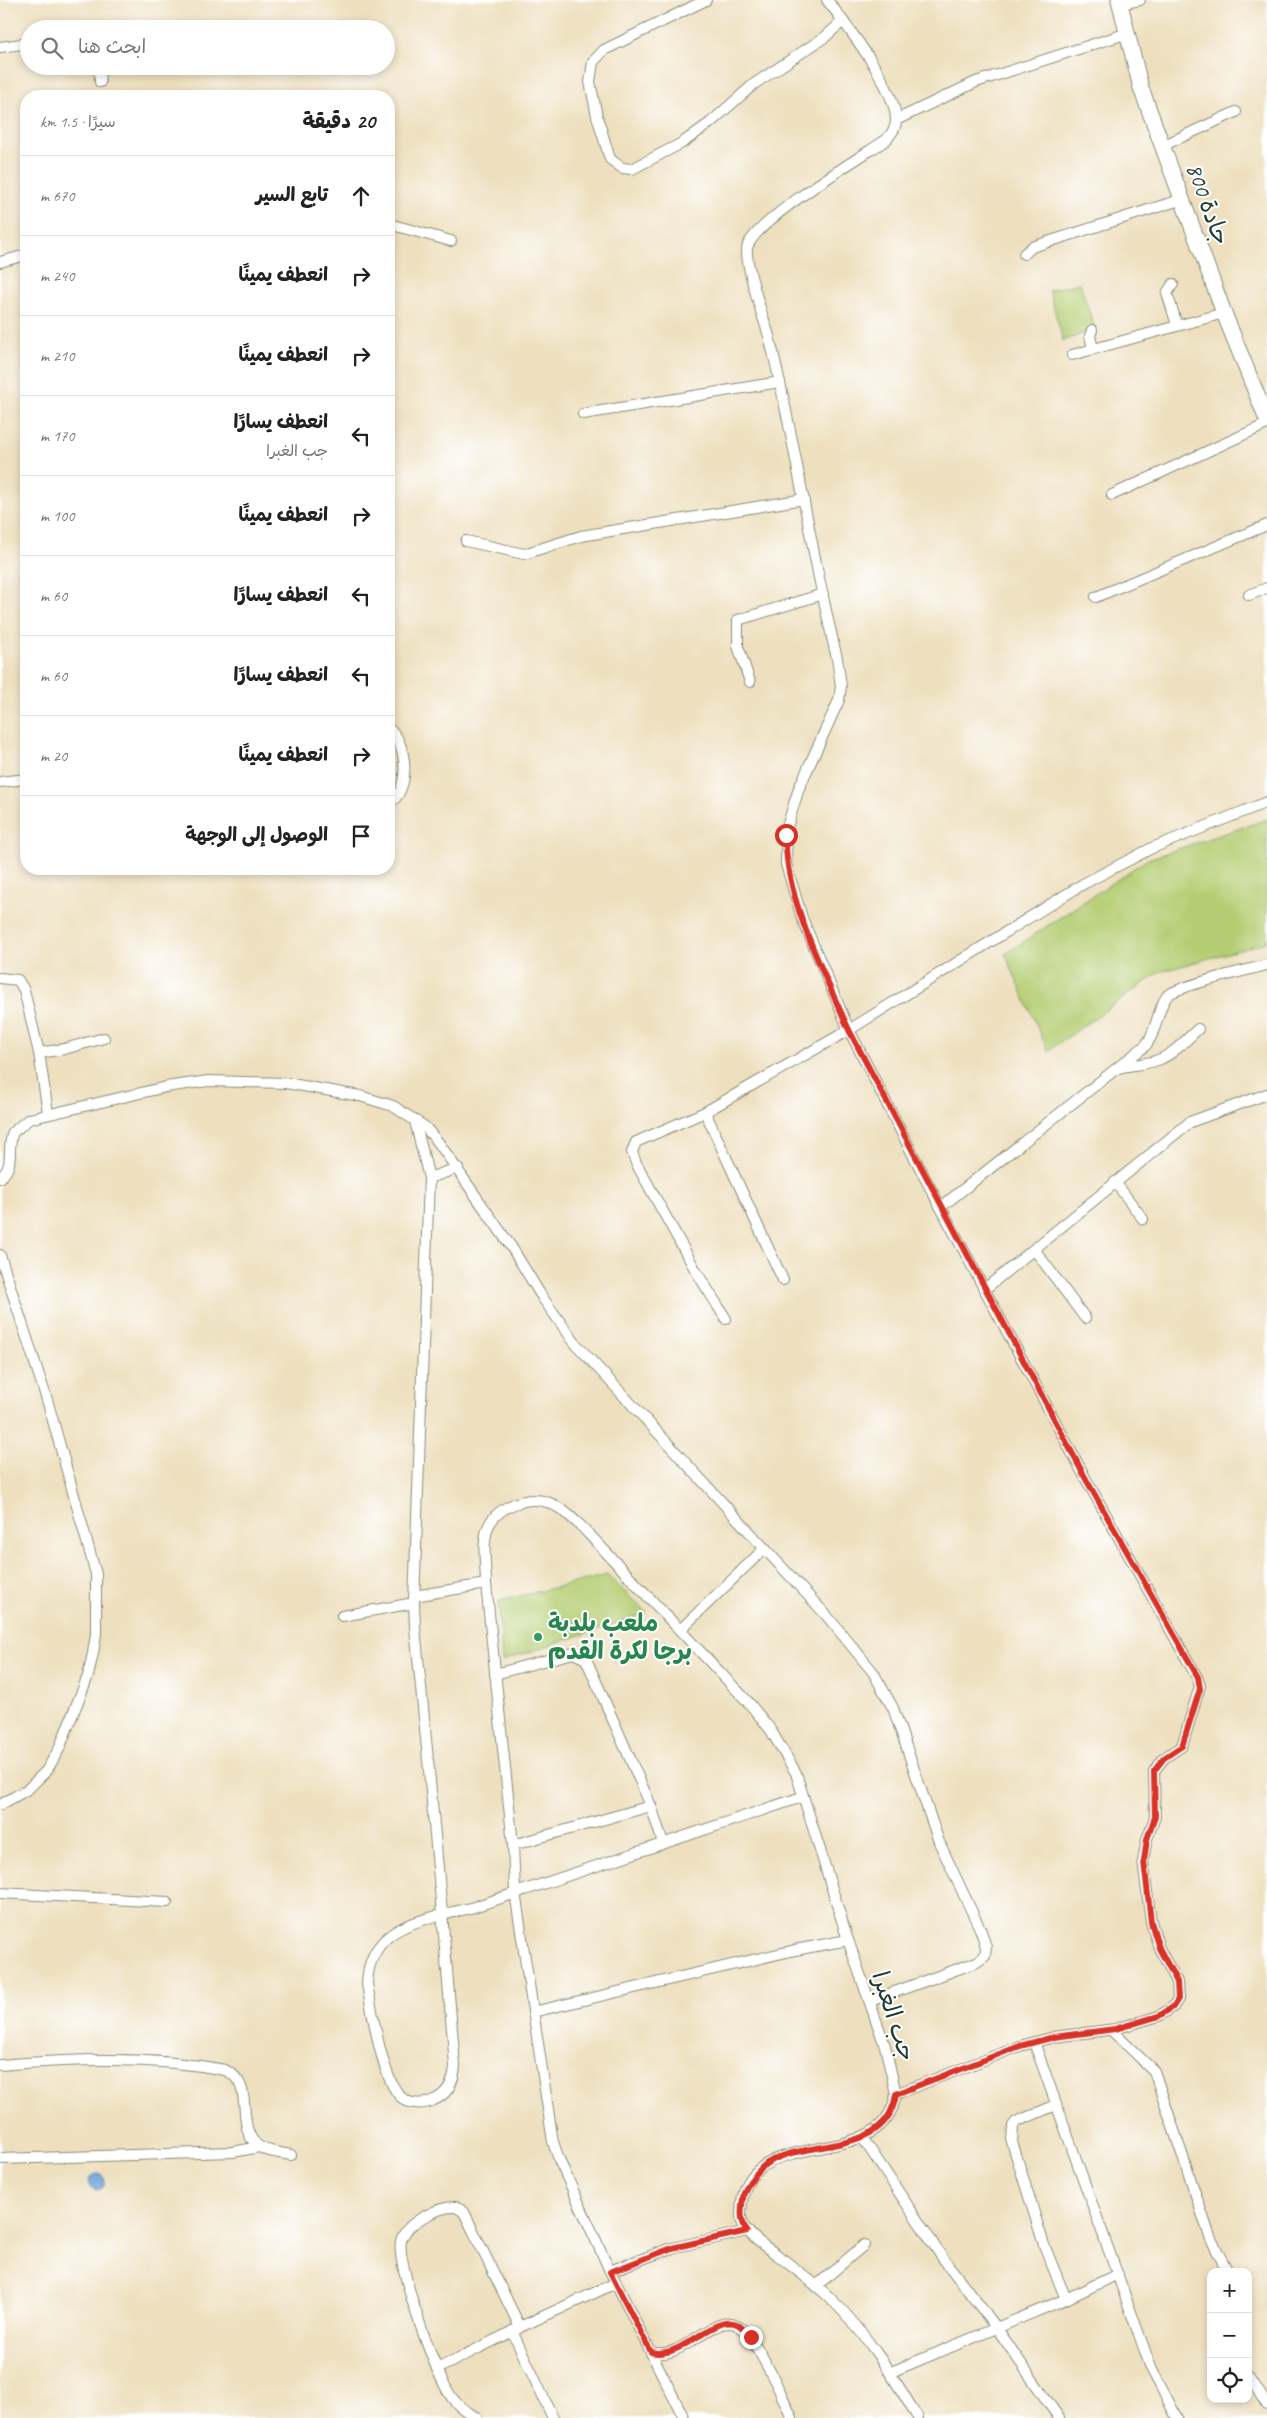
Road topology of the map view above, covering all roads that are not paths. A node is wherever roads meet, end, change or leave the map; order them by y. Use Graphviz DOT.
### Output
graph roads {
  1 [pos="706,0"];
  2 [pos="827,0"];
  3 [pos="1140,0"];
  4 [pos="1119,2"];
  5 [pos="842,21"];
  6 [pos="1128,33"];
  7 [pos="20,44"];
  8 [pos="0,47"];
  9 [pos="100,75"];
  10 [pos="100,82"];
  11 [pos="1236,112"];
  12 [pos="896,120"];
  13 [pos="1162,146"];
  14 [pos="1183,199"];
  15 [pos="395,226"];
  16 [pos="451,241"];
  17 [pos="1024,254"];
  18 [pos="20,257"];
  19 [pos="0,262"];
  20 [pos="1173,284"];
  21 [pos="1224,313"];
  22 [pos="1178,325"];
  23 [pos="1092,330"];
  24 [pos="1093,349"];
  25 [pos="1072,355"];
  26 [pos="780,382"];
  27 [pos="583,414"];
  28 [pos="1267,422"];
  29 [pos="1112,495"];
  30 [pos="804,500"];
  31 [pos="1267,525"];
  32 [pos="466,541"];
  33 [pos="1267,588"];
  34 [pos="823,594"];
  35 [pos="1249,595"];
  36 [pos="1096,597"];
  37 [pos="750,682"];
  38 [pos="395,734"];
  39 [pos="20,780"];
  40 [pos="0,782"];
  41 [pos="395,798"];
  42 [pos="1267,802"];
  43 [pos="1267,965"];
  44 [pos="0,978"];
  45 [pos="1198,1028"];
  46 [pos="849,1030"];
  47 [pos="104,1038"];
  48 [pos="39,1053"];
  49 [pos="1110,1071"];
  50 [pos="1267,1094"];
  51 [pos="705,1112"];
  52 [pos="48,1113"];
  53 [pos="415,1121"];
  54 [pos="458,1168"];
  55 [pos="0,1178"];
  56 [pos="429,1178"];
  57 [pos="1116,1182"];
  58 [pos="941,1207"];
  59 [pos="1143,1219"];
  60 [pos="1034,1248"];
  61 [pos="0,1255"];
  62 [pos="783,1280"];
  63 [pos="986,1288"];
  64 [pos="1085,1318"];
  65 [pos="726,1319"];
  66 [pos="764,1548"];
  67 [pos="486,1584"];
  68 [pos="414,1599"];
  69 [pos="342,1616"];
  70 [pos="680,1630"];
  71 [pos="495,1674"];
  72 [pos="802,1797"];
  73 [pos="0,1805"];
  74 [pos="651,1806"];
  75 [pos="663,1843"];
  76 [pos="513,1845"];
  77 [pos="515,1892"];
  78 [pos="0,1893"];
  79 [pos="167,1902"];
  80 [pos="442,1914"];
  81 [pos="848,1940"];
  82 [pos="870,2002"];
  83 [pos="533,2012"];
  84 [pos="1111,2030"];
  85 [pos="1034,2042"];
  86 [pos="0,2065"];
  87 [pos="896,2094"];
  88 [pos="1056,2105"];
  89 [pos="862,2137"];
  90 [pos="259,2147"];
  91 [pos="291,2155"];
  92 [pos="0,2159"];
  93 [pos="747,2231"];
  94 [pos="864,2246"];
  95 [pos="1226,2268"];
  96 [pos="610,2272"];
  97 [pos="1118,2274"];
  98 [pos="616,2283"];
  99 [pos="816,2286"];
  100 [pos="1066,2299"];
  101 [pos="996,2327"];
  102 [pos="516,2329"];
  103 [pos="651,2352"];
  104 [pos="437,2369"];
  105 [pos="891,2372"];
  106 [pos="1252,2381"];
  107 [pos="1267,2405"];
  108 [pos="476,2418"];
  109 [pos="554,2418"];
  110 [pos="684,2418"];
  111 [pos="792,2418"];
  112 [pos="918,2418"];
  113 [pos="1059,2418"];
  114 [pos="1177,2418"];
  1 -- 5 [label="street"];
  2 -- 5 [label="street"];
  3 -- 4 [label="street"];
  4 -- 6 [label="main road, جادة 800"];
  5 -- 12 [label="street"];
  6 -- 12 [label="street"];
  6 -- 13 [label="main road, جادة 800"];
  7 -- 8 [label="street"];
  9 -- 10 [label="street"];
  11 -- 13 [label="street"];
  12 -- 26 [label="street"];
  13 -- 14 [label="main road, جادة 800"];
  14 -- 17 [label="street"];
  14 -- 21 [label="main road, جادة 800"];
  15 -- 16 [label="street"];
  18 -- 19 [label="street"];
  20 -- 22 [label="street"];
  21 -- 22 [label="street"];
  21 -- 28 [label="main road, جادة 800"];
  22 -- 24 [label="street"];
  23 -- 24 [label="street"];
  24 -- 25 [label="street"];
  26 -- 27 [label="street"];
  26 -- 30 [label="street"];
  28 -- 29 [label="street"];
  30 -- 32 [label="street"];
  30 -- 34 [label="street"];
  31 -- 36 [label="street"];
  33 -- 35 [label="street"];
  34 -- 37 [label="street"];
  34 -- 46 [label="street"];
  38 -- 41 [label="street"];
  39 -- 40 [label="street"];
  42 -- 46 [label="street"];
  43 -- 49 [label="street"];
  44 -- 48 [label="street"];
  45 -- 49 [label="street"];
  46 -- 51 [label="street"];
  46 -- 58 [label="street"];
  47 -- 48 [label="street"];
  48 -- 52 [label="street"];
  49 -- 58 [label="street"];
  50 -- 57 [label="street"];
  51 -- 62 [label="street"];
  51 -- 65 [label="street"];
  52 -- 53 [label="street"];
  52 -- 55 [label="street"];
  53 -- 54 [label="street"];
  53 -- 56 [label="street"];
  54 -- 56 [label="street"];
  54 -- 66 [label="street"];
  56 -- 68 [label="street"];
  57 -- 59 [label="street"];
  57 -- 60 [label="street"];
  58 -- 63 [label="street"];
  60 -- 63 [label="street"];
  60 -- 64 [label="street"];
  61 -- 73 [label="street"];
  63 -- 84 [label="street"];
  66 -- 70 [label="street"];
  66 -- 82 [label="street"];
  67 -- 68 [label="street"];
  67 -- 70 [label="street, جب الغبرا"];
  67 -- 71 [label="street, جب الغبرا"];
  68 -- 69 [label="street"];
  68 -- 80 [label="street"];
  70 -- 72 [label="street, جب الغبرا"];
  71 -- 74 [label="street"];
  71 -- 76 [label="street, جب الغبرا"];
  72 -- 75 [label="street"];
  72 -- 81 [label="street, جب الغبرا"];
  74 -- 75 [label="street"];
  74 -- 76 [label="street"];
  75 -- 77 [label="street"];
  76 -- 77 [label="street, جب الغبرا"];
  77 -- 80 [label="street"];
  77 -- 83 [label="street, جب الغبرا"];
  78 -- 79 [label="street"];
  80 -- 80 [label="street"];
  81 -- 82 [label="street, جب الغبرا"];
  81 -- 83 [label="street"];
  82 -- 87 [label="street, جب الغبرا"];
  83 -- 96 [label="street, جب الغبرا"];
  84 -- 85 [label="street"];
  84 -- 95 [label="street"];
  85 -- 87 [label="street"];
  85 -- 88 [label="street"];
  86 -- 90 [label="street"];
  87 -- 89 [label="street, جب الغبرا"];
  88 -- 97 [label="street"];
  88 -- 100 [label="street"];
  89 -- 93 [label="street, جب الغبرا"];
  89 -- 101 [label="street"];
  90 -- 91 [label="street"];
  90 -- 92 [label="street"];
  93 -- 96 [label="street"];
  93 -- 99 [label="street"];
  94 -- 99 [label="street"];
  96 -- 98 [label="street, جب الغبرا"];
  97 -- 100 [label="street"];
  97 -- 114 [label="street"];
  98 -- 102 [label="street"];
  98 -- 103 [label="street, جب الغبرا"];
  99 -- 105 [label="street"];
  100 -- 101 [label="street"];
  101 -- 105 [label="street"];
  101 -- 113 [label="street"];
  102 -- 104 [label="street"];
  102 -- 104 [label="street"];
  102 -- 109 [label="street"];
  103 -- 110 [label="street, جب الغبرا"];
  103 -- 111 [label="street"];
  104 -- 108 [label="street"];
  105 -- 112 [label="street"];
  106 -- 107 [label="street"];
}
